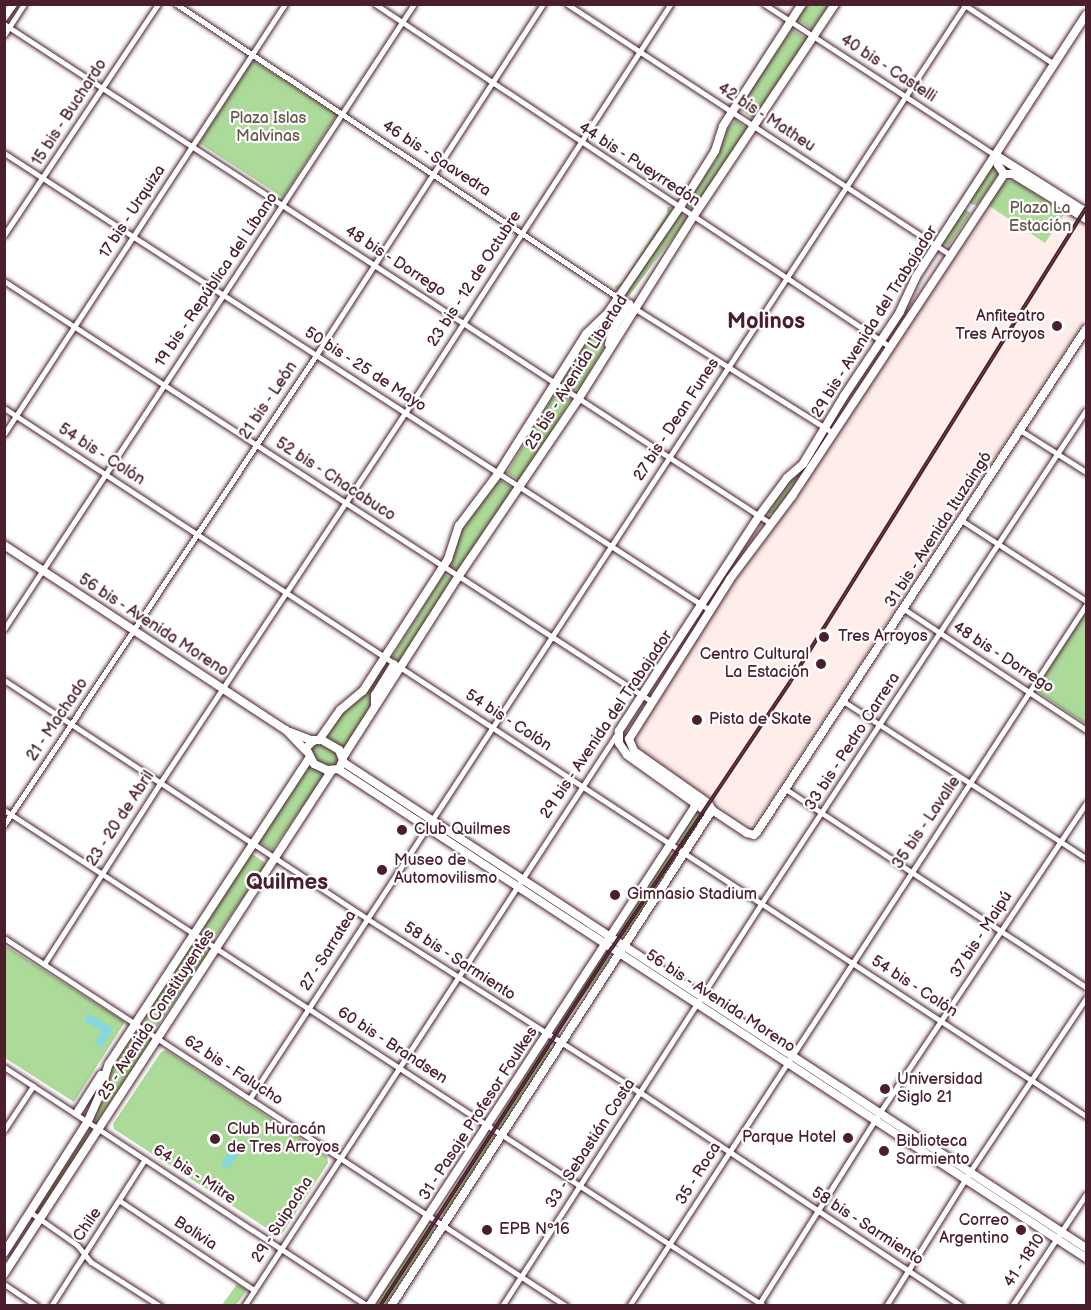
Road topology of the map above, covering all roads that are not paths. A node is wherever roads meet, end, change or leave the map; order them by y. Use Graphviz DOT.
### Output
graph roads {
  1 [pos="13,4"];
  2 [pos="24,4"];
  3 [pos="158,4"];
  4 [pos="176,4"];
  5 [pos="285,4"];
  6 [pos="375,4"];
  7 [pos="414,4"];
  8 [pos="543,4"];
  9 [pos="567,4"];
  10 [pos="671,4"];
  11 [pos="764,4"];
  12 [pos="802,4"];
  13 [pos="835,4"];
  14 [pos="964,5"];
  15 [pos="1086,15"];
  16 [pos="4,17"];
  17 [pos="790,22"];
  18 [pos="402,23"];
  19 [pos="7,26"];
  20 [pos="4,34"];
  21 [pos="814,36"];
  22 [pos="640,52"];
  23 [pos="252,54"];
  24 [pos="1054,64"];
  25 [pos="492,83"];
  26 [pos="102,88"];
  27 [pos="905,95"];
  28 [pos="732,112"];
  29 [pos="342,114"];
  30 [pos="756,126"];
  31 [pos="580,143"];
  32 [pos="193,145"];
  33 [pos="4,153"];
  34 [pos="997,156"];
  35 [pos="432,173"];
  36 [pos="1004,174"];
  37 [pos="44,178"];
  38 [pos="845,188"];
  39 [pos="1062,200"];
  40 [pos="965,204"];
  41 [pos="284,205"];
  42 [pos="680,207"];
  43 [pos="978,210"];
  44 [pos="1086,212"];
  45 [pos="693,217"];
  46 [pos="1086,219"];
  47 [pos="521,232"];
  48 [pos="4,235"];
  49 [pos="134,236"];
  50 [pos="935,248"];
  51 [pos="949,254"];
  52 [pos="373,264"];
  53 [pos="786,276"];
  54 [pos="916,277"];
  55 [pos="4,281"];
  56 [pos="930,283"];
  57 [pos="224,295"];
  58 [pos="619,298"];
  59 [pos="631,306"];
  60 [pos="464,323"];
  61 [pos="74,327"];
  62 [pos="1086,328"];
  63 [pos="882,340"];
  64 [pos="1083,342"];
  65 [pos="889,346"];
  66 [pos="316,355"];
  67 [pos="728,367"];
  68 [pos="555,383"];
  69 [pos="164,385"];
  70 [pos="844,396"];
  71 [pos="579,398"];
  72 [pos="853,401"];
  73 [pos="4,408"];
  74 [pos="1086,411"];
  75 [pos="405,413"];
  76 [pos="16,416"];
  77 [pos="825,429"];
  78 [pos="1020,430"];
  79 [pos="833,433"];
  80 [pos="4,434"];
  81 [pos="256,445"];
  82 [pos="1058,454"];
  83 [pos="669,458"];
  84 [pos="1086,472"];
  85 [pos="498,474"];
  86 [pos="106,475"];
  87 [pos="520,488"];
  88 [pos="345,504"];
  89 [pos="759,516"];
  90 [pos="961,520"];
  91 [pos="770,523"];
  92 [pos="196,533"];
  93 [pos="998,544"];
  94 [pos="4,545"];
  95 [pos="610,547"];
  96 [pos="736,552"];
  97 [pos="747,559"];
  98 [pos="443,568"];
  99 [pos="44,571"];
  100 [pos="458,577"];
  101 [pos="286,593"];
  102 [pos="1086,601"];
  103 [pos="1086,605"];
  104 [pos="706,608"];
  105 [pos="904,609"];
  106 [pos="4,629"];
  107 [pos="134,630"];
  108 [pos="940,633"];
  109 [pos="550,638"];
  110 [pos="384,658"];
  111 [pos="397,666"];
  112 [pos="658,674"];
  113 [pos="666,678"];
  114 [pos="4,680"];
  115 [pos="224,689"];
  116 [pos="1029,692"];
  117 [pos="643,696"];
  118 [pos="651,701"];
  119 [pos="843,701"];
  120 [pos="72,724"];
  121 [pos="881,724"];
  122 [pos="493,727"];
  123 [pos="620,729"];
  124 [pos="286,730"];
  125 [pos="1086,730"];
  126 [pos="632,734"];
  127 [pos="316,740"];
  128 [pos="308,754"];
  129 [pos="339,765"];
  130 [pos="971,782"];
  131 [pos="160,783"];
  132 [pos="583,787"];
  133 [pos="787,790"];
  134 [pos="697,800"];
  135 [pos="1086,803"];
  136 [pos="4,810"];
  137 [pos="712,810"];
  138 [pos="12,814"];
  139 [pos="822,814"];
  140 [pos="429,823"];
  141 [pos="4,825"];
  142 [pos="1062,841"];
  143 [pos="253,843"];
  144 [pos="670,844"];
  145 [pos="684,853"];
  146 [pos="276,858"];
  147 [pos="1086,858"];
  148 [pos="912,870"];
  149 [pos="101,874"];
  150 [pos="520,882"];
  151 [pos="761,904"];
  152 [pos="366,918"];
  153 [pos="1000,930"];
  154 [pos="193,932"];
  155 [pos="4,938"];
  156 [pos="608,940"];
  157 [pos="216,948"];
  158 [pos="622,949"];
  159 [pos="852,963"];
  160 [pos="44,964"];
  161 [pos="458,977"];
  162 [pos="1086,987"];
  163 [pos="1086,999"];
  164 [pos="699,1001"];
  165 [pos="309,1008"];
  166 [pos="942,1020"];
  167 [pos="135,1023"];
  168 [pos="547,1035"];
  169 [pos="158,1038"];
  170 [pos="562,1044"];
  171 [pos="789,1059"];
  172 [pos="109,1064"];
  173 [pos="399,1065"];
  174 [pos="4,1067"];
  175 [pos="1032,1080"];
  176 [pos="33,1086"];
  177 [pos="641,1093"];
  178 [pos="250,1098"];
  179 [pos="77,1113"];
  180 [pos="878,1116"];
  181 [pos="1086,1116"];
  182 [pos="88,1121"];
  183 [pos="488,1125"];
  184 [pos="99,1128"];
  185 [pos="4,1130"];
  186 [pos="502,1135"];
  187 [pos="728,1153"];
  188 [pos="339,1158"];
  189 [pos="145,1159"];
  190 [pos="967,1177"];
  191 [pos="580,1184"];
  192 [pos="1086,1194"];
  193 [pos="120,1201"];
  194 [pos="30,1212"];
  195 [pos="818,1212"];
  196 [pos="429,1216"];
  197 [pos="40,1219"];
  198 [pos="443,1225"];
  199 [pos="1059,1235"];
  200 [pos="671,1243"];
  201 [pos="281,1248"];
  202 [pos="1086,1248"];
  203 [pos="4,1253"];
  204 [pos="85,1254"];
  205 [pos="1086,1258"];
  206 [pos="908,1269"];
  207 [pos="4,1274"];
  208 [pos="521,1276"];
  209 [pos="4,1284"];
  210 [pos="254,1290"];
  211 [pos="761,1304"];
  212 [pos="37,1305"];
  213 [pos="51,1305"];
  214 [pos="160,1305"];
  215 [pos="244,1305"];
  216 [pos="369,1305"];
  217 [pos="391,1305"];
  218 [pos="502,1305"];
  219 [pos="566,1305"];
  220 [pos="629,1305"];
  221 [pos="885,1305"];
  222 [pos="961,1305"];
  223 [pos="1012,1305"];
  1 -- 16 [label="main road"];
  2 -- 19 [label="street"];
  3 -- 26 [label="street, 15 bis - Buchardo"];
  4 -- 23 [label="street, 46 bis - Saavedra"];
  5 -- 23 [label="street, 17 bis - Urquiza"];
  6 -- 18 [label="street, 44 bis - Pueyrredón"];
  7 -- 18 [label="street, 19 bis - República del Líbano"];
  8 -- 25 [label="street, 21 bis - León"];
  9 -- 22 [label="street, 42 bis - Matheu"];
  10 -- 22 [label="street, 23 bis - 12 de Octubre"];
  11 -- 17 [label="street, 40 bis - Castelli"];
  12 -- 17 [label="main road, 25 bis - Avenida Libertad"];
  13 -- 21 [label="main road, 25 bis - Avenida Libertad"];
  14 -- 24 [label="street"];
  14 -- 27 [label="street, 27 bis - Dean Funes"];
  15 -- 24 [label="main road, 29 bis - Avenida del Trabajador"];
  17 -- 21 [label="street, 40 bis - Castelli"];
  17 -- 28 [label="main road, 25 bis - Avenida Libertad"];
  18 -- 25 [label="street, 44 bis - Pueyrredón"];
  18 -- 29 [label="street, 19 bis - República del Líbano"];
  19 -- 20 [label="street"];
  19 -- 26 [label="street, 48 bis - Dorrego"];
  21 -- 27 [label="street, 40 bis - Castelli"];
  21 -- 30 [label="main road, 25 bis - Avenida Libertad"];
  22 -- 28 [label="street, 42 bis - Matheu"];
  22 -- 31 [label="street, 23 bis - 12 de Octubre"];
  23 -- 29 [label="street, 46 bis - Saavedra"];
  23 -- 32 [label="street, 17 bis - Urquiza"];
  24 -- 34 [label="main road, 29 bis - Avenida del Trabajador"];
  25 -- 31 [label="street, 44 bis - Pueyrredón"];
  25 -- 35 [label="street, 21 bis - León"];
  26 -- 32 [label="street, 48 bis - Dorrego"];
  26 -- 37 [label="street, 15 bis - Buchardo"];
  27 -- 34 [label="street, 40 bis - Castelli"];
  27 -- 38 [label="street, 27 bis - Dean Funes"];
  28 -- 30 [label="street, 42 bis - Matheu"];
  28 -- 42 [label="main road, 25 bis - Avenida Libertad"];
  29 -- 35 [label="street, 46 bis - Saavedra"];
  29 -- 41 [label="street, 19 bis - República del Líbano"];
  30 -- 38 [label="street, 42 bis - Matheu"];
  30 -- 45 [label="main road, 25 bis - Avenida Libertad"];
  31 -- 42 [label="street, 44 bis - Pueyrredón"];
  31 -- 47 [label="street, 23 bis - 12 de Octubre"];
  32 -- 41 [label="street, 48 bis - Dorrego"];
  32 -- 49 [label="street, 17 bis - Urquiza"];
  33 -- 37 [label="street, 50 bis - 25 de Mayo"];
  34 -- 36 [label="main road"];
  34 -- 39 [label="main road, 40 bis - Castelli"];
  34 -- 40 [label="main road, 29 bis - Avenida del Trabajador"];
  35 -- 47 [label="street, 46 bis - Saavedra"];
  35 -- 52 [label="street, 21 bis - León"];
  36 -- 39 [label="main road, 40 bis - Castelli"];
  36 -- 43 [label="main road, 29 bis - Avenida del Trabajador"];
  37 -- 48 [label="street, 15 bis - Buchardo"];
  37 -- 49 [label="street, 50 bis - 25 de Mayo"];
  38 -- 50 [label="street, 42 bis - Matheu"];
  38 -- 53 [label="street, 27 bis - Dean Funes"];
  39 -- 44 [label="main road, 40 bis - Castelli"];
  39 -- 46 [label="main road, 40 bis - Castelli"];
  40 -- 43 [label="main road"];
  40 -- 50 [label="main road, 29 bis - Avenida del Trabajador"];
  41 -- 52 [label="street, 48 bis - Dorrego"];
  41 -- 57 [label="street, 19 bis - República del Líbano"];
  42 -- 45 [label="street, 44 bis - Pueyrredón"];
  42 -- 58 [label="main road, 25 bis - Avenida Libertad"];
  43 -- 51 [label="main road, 29 bis - Avenida del Trabajador"];
  45 -- 53 [label="street, 44 bis - Pueyrredón"];
  45 -- 59 [label="main road, 25 bis - Avenida Libertad"];
  47 -- 58 [label="street, 46 bis - Saavedra"];
  47 -- 60 [label="street, 23 bis - 12 de Octubre"];
  49 -- 57 [label="street, 50 bis - 25 de Mayo"];
  49 -- 61 [label="street, 17 bis - Urquiza"];
  50 -- 51 [label="street, 42 bis - Matheu"];
  50 -- 54 [label="main road, 29 bis - Avenida del Trabajador"];
  51 -- 56 [label="main road, 29 bis - Avenida del Trabajador"];
  52 -- 60 [label="street, 48 bis - Dorrego"];
  52 -- 66 [label="street, 21 bis - León"];
  53 -- 63 [label="street, 44 bis - Pueyrredón"];
  53 -- 67 [label="street, 27 bis - Dean Funes"];
  54 -- 56 [label="main road"];
  54 -- 63 [label="main road, 29 bis - Avenida del Trabajador"];
  55 -- 61 [label="street, 52 bis - Chacabuco"];
  56 -- 65 [label="main road, 29 bis - Avenida del Trabajador"];
  57 -- 66 [label="street, 50 bis - 25 de Mayo"];
  57 -- 69 [label="street, 19 bis - República del Líbano"];
  58 -- 59 [label="street, 46 bis - Saavedra"];
  58 -- 68 [label="main road, 25 bis - Avenida Libertad"];
  59 -- 67 [label="street, 46 bis - Saavedra"];
  59 -- 71 [label="main road, 25 bis - Avenida Libertad"];
  60 -- 68 [label="street, 48 bis - Dorrego"];
  60 -- 75 [label="street, 23 bis - 12 de Octubre"];
  61 -- 69 [label="street, 52 bis - Chacabuco"];
  61 -- 76 [label="street, 17 bis - Urquiza"];
  62 -- 64 [label="main road, 31 bis - Avenida Ituzaingó"];
  63 -- 65 [label="street, 44 bis - Pueyrredón"];
  63 -- 70 [label="main road, 29 bis - Avenida del Trabajador"];
  64 -- 78 [label="main road, 31 bis - Avenida Ituzaingó"];
  65 -- 72 [label="main road, 29 bis - Avenida del Trabajador"];
  66 -- 75 [label="street, 50 bis - 25 de Mayo"];
  66 -- 81 [label="street, 21 bis - León"];
  67 -- 77 [label="street, 46 bis - Saavedra"];
  67 -- 83 [label="street, 27 bis - Dean Funes"];
  68 -- 71 [label="street, 48 bis - Dorrego"];
  68 -- 85 [label="main road, 25 bis - Avenida Libertad"];
  69 -- 81 [label="street, 52 bis - Chacabuco"];
  69 -- 86 [label="street, 19 bis - República del Líbano"];
  70 -- 72 [label="main road"];
  70 -- 77 [label="main road, 29 bis - Avenida del Trabajador"];
  71 -- 83 [label="street, 48 bis - Dorrego"];
  71 -- 87 [label="main road, 25 bis - Avenida Libertad"];
  72 -- 79 [label="main road, 29 bis - Avenida del Trabajador"];
  73 -- 76 [label="street, 54 bis - Colón"];
  74 -- 82 [label="street, 33 bis - Pedro Carrera"];
  75 -- 85 [label="street, 50 bis - 25 de Mayo"];
  75 -- 88 [label="street, 23 bis - 12 de Octubre"];
  76 -- 80 [label="street, 17 bis - Urquiza"];
  76 -- 86 [label="street, 54 bis - Colón"];
  77 -- 79 [label="street, 46 bis - Saavedra"];
  77 -- 89 [label="main road, 29 bis - Avenida del Trabajador"];
  78 -- 82 [label="street"];
  78 -- 90 [label="main road, 31 bis - Avenida Ituzaingó"];
  79 -- 91 [label="main road, 29 bis - Avenida del Trabajador"];
  81 -- 88 [label="street, 52 bis - Chacabuco"];
  81 -- 92 [label="street, 21 bis - León"];
  82 -- 84 [label="street"];
  82 -- 93 [label="street, 33 bis - Pedro Carrera"];
  83 -- 89 [label="street, 48 bis - Dorrego"];
  83 -- 95 [label="street, 27 bis - Dean Funes"];
  85 -- 87 [label="street, 50 bis - 25 de Mayo"];
  85 -- 98 [label="main road, 25 bis - Avenida Libertad"];
  86 -- 92 [label="street, 54 bis - Colón"];
  86 -- 99 [label="street, 19 bis - República del Líbano"];
  87 -- 95 [label="street, 50 bis - 25 de Mayo"];
  87 -- 100 [label="main road, 25 bis - Avenida Libertad"];
  88 -- 98 [label="street, 52 bis - Chacabuco"];
  88 -- 101 [label="street, 23 bis - 12 de Octubre"];
  89 -- 91 [label="street, 48 bis - Dorrego"];
  89 -- 96 [label="main road, 29 bis - Avenida del Trabajador"];
  90 -- 93 [label="street"];
  90 -- 105 [label="main road, 31 bis - Avenida Ituzaingó"];
  91 -- 97 [label="main road, 29 bis - Avenida del Trabajador"];
  92 -- 101 [label="street, 54 bis - Colón"];
  92 -- 107 [label="street, 21 bis - León"];
  93 -- 102 [label="street"];
  93 -- 108 [label="street, 33 bis - Pedro Carrera"];
  94 -- 99 [label="main road, 56 bis - Avenida Moreno"];
  95 -- 104 [label="street, 50 bis - 25 de Mayo"];
  95 -- 109 [label="street, 27 bis - Dean Funes"];
  96 -- 97 [label="main road"];
  96 -- 104 [label="main road, 29 bis - Avenida del Trabajador"];
  97 -- 104 [label="main road, 29 bis - Avenida del Trabajador"];
  98 -- 100 [label="street, 52 bis - Chacabuco"];
  98 -- 110 [label="main road, 25 bis - Avenida Libertad"];
  99 -- 106 [label="street, 19 bis - República del Líbano"];
  99 -- 107 [label="main road, 56 bis - Avenida Moreno"];
  100 -- 109 [label="street, 52 bis - Chacabuco"];
  100 -- 111 [label="main road, 25 bis - Avenida Libertad"];
  101 -- 110 [label="street, 54 bis - Colón"];
  101 -- 115 [label="street, 23 bis - 12 de Octubre"];
  103 -- 116 [label="street, 35 bis - Lavalle"];
  104 -- 112 [label="main road, 29 bis - Avenida del Trabajador"];
  104 -- 113 [label="main road, 29 bis - Avenida del Trabajador"];
  105 -- 108 [label="street, 48 bis - Dorrego"];
  105 -- 119 [label="main road, 31 bis - Avenida Ituzaingó"];
  107 -- 115 [label="main road, 56 bis - Avenida Moreno"];
  107 -- 120 [label="street, 21 - Machado"];
  108 -- 116 [label="street, 48 bis - Dorrego"];
  108 -- 121 [label="street, 33 bis - Pedro Carrera"];
  109 -- 117 [label="street, 52 bis - Chacabuco"];
  109 -- 122 [label="street, 27 bis - Dean Funes"];
  110 -- 111 [label="street, 54 bis - Colón"];
  110 -- 127 [label="main road, 25 bis - Avenida Libertad"];
  111 -- 122 [label="street, 54 bis - Colón"];
  111 -- 129 [label="main road, 25 bis - Avenida Libertad"];
  112 -- 113 [label="main road"];
  112 -- 117 [label="main road, 29 bis - Avenida del Trabajador"];
  113 -- 118 [label="main road, 29 bis - Avenida del Trabajador"];
  114 -- 120 [label="street, 58 bis - Sarmiento"];
  115 -- 124 [label="main road, 56 bis - Avenida Moreno"];
  115 -- 131 [label="street, 23 - 20 de Abril"];
  116 -- 125 [label="street, 48 bis - Dorrego"];
  116 -- 130 [label="street, 35 bis - Lavalle"];
  117 -- 118 [label="street, 52 bis - Chacabuco"];
  117 -- 123 [label="main road, 29 bis - Avenida del Trabajador"];
  118 -- 126 [label="main road, 29 bis - Avenida del Trabajador"];
  119 -- 121 [label="street"];
  119 -- 133 [label="main road, 31 bis - Avenida Ituzaingó"];
  120 -- 131 [label="street, 58 bis - Sarmiento"];
  120 -- 138 [label="street, 21 - Machado"];
  121 -- 130 [label="street"];
  121 -- 139 [label="street, 33 bis - Pedro Carrera"];
  122 -- 132 [label="street, 54 bis - Colón"];
  122 -- 140 [label="street, 27 bis - Dean Funes"];
  123 -- 126 [label="main road"];
  123 -- 132 [label="street, 29 bis - Avenida del Trabajador"];
  123 -- 134 [label="main road"];
  124 -- 127 [label="main road, 56 bis - Avenida Moreno"];
  124 -- 128 [label="main road, 56 bis - Avenida Moreno"];
  126 -- 134 [label="main road, 29 bis - Avenida del Trabajador"];
  127 -- 128 [label="main road, 25 bis - Avenida Libertad"];
  127 -- 129 [label="main road, 56 bis - Avenida Moreno"];
  128 -- 129 [label="main road, 56 bis - Avenida Moreno"];
  128 -- 143 [label="main road, 25 - Avenida Constituyentes"];
  129 -- 140 [label="main road, 56 bis - Avenida Moreno"];
  129 -- 146 [label="main road, 25 - Avenida Constituyentes"];
  130 -- 142 [label="street"];
  130 -- 148 [label="street, 35 bis - Lavalle"];
  131 -- 143 [label="street, 58 bis - Sarmiento"];
  131 -- 149 [label="street, 23 - 20 de Abril"];
  132 -- 144 [label="street, 54 bis - Colón"];
  132 -- 150 [label="street, 29 bis - Avenida del Trabajador"];
  133 -- 137 [label="main road, 31 bis - Avenida Ituzaingó"];
  133 -- 139 [label="street"];
  134 -- 137 [label="main road"];
  134 -- 144 [label="main road, 31 - Pasaje Profesor Foulkes"];
  135 -- 142 [label="street, 37 bis - Maipú"];
  136 -- 138 [label="street, 60 bis - Brandsen"];
  137 -- 145 [label="main road, 31 - Pasaje Profesor Foulkes"];
  138 -- 141 [label="street, 21 - Machado"];
  138 -- 149 [label="street, 60 bis - Brandsen"];
  139 -- 148 [label="street"];
  139 -- 151 [label="street, 33 bis - Pedro Carrera"];
  140 -- 150 [label="main road, 56 bis - Avenida Moreno"];
  140 -- 152 [label="street, 27 - Sarratea"];
  142 -- 147 [label="street"];
  142 -- 153 [label="street, 37 bis - Maipú"];
  143 -- 146 [label="street, 58 bis - Sarmiento"];
  143 -- 154 [label="main road, 25 - Avenida Constituyentes"];
  144 -- 145 [label="street, 54 bis - Colón"];
  144 -- 156 [label="main road, 31 - Pasaje Profesor Foulkes"];
  145 -- 151 [label="street, 54 bis - Colón"];
  145 -- 158 [label="main road, 31 - Pasaje Profesor Foulkes"];
  146 -- 152 [label="street, 58 bis - Sarmiento"];
  146 -- 157 [label="main road, 25 - Avenida Constituyentes"];
  148 -- 153 [label="street"];
  148 -- 159 [label="street, 35 bis - Lavalle"];
  149 -- 154 [label="street, 60 bis - Brandsen"];
  149 -- 160 [label="street, 23 - 20 de Abril"];
  150 -- 156 [label="main road, 56 bis - Avenida Moreno"];
  150 -- 161 [label="street, 29 - Suipacha"];
  151 -- 159 [label="street, 54 bis - Colón"];
  151 -- 164 [label="street, 33 bis - Pedro Carrera"];
  152 -- 161 [label="street, 58 bis - Sarmiento"];
  152 -- 165 [label="street, 27 - Sarratea"];
  153 -- 162 [label="street"];
  153 -- 166 [label="street, 37 bis - Maipú"];
  154 -- 157 [label="street, 60 bis - Brandsen"];
  154 -- 167 [label="main road, 25 - Avenida Constituyentes"];
  155 -- 160 [label="street, 62 bis - Falucho"];
  156 -- 158 [label="main road, 56 bis - Avenida Moreno"];
  156 -- 168 [label="main road, 31 - Pasaje Profesor Foulkes"];
  157 -- 165 [label="street, 60 bis - Brandsen"];
  157 -- 169 [label="main road, 25 - Avenida Constituyentes"];
  158 -- 164 [label="main road, 56 bis - Avenida Moreno"];
  158 -- 170 [label="main road, 31 - Pasaje Profesor Foulkes"];
  159 -- 166 [label="street, 54 bis - Colón"];
  159 -- 171 [label="street, 35 bis - Lavalle"];
  160 -- 167 [label="street, 62 bis - Falucho"];
  161 -- 168 [label="street, 58 bis - Sarmiento"];
  161 -- 173 [label="street, 29 - Suipacha"];
  163 -- 175 [label="street"];
  164 -- 171 [label="main road, 56 bis - Avenida Moreno"];
  164 -- 177 [label="street, 33 - Sebastián Costa"];
  165 -- 173 [label="street, 60 bis - Brandsen"];
  165 -- 178 [label="street, 27 - Sarratea"];
  166 -- 175 [label="street, 54 bis - Colón"];
  166 -- 180 [label="street, 37 bis - Maipú"];
  167 -- 169 [label="street, 62 bis - Falucho"];
  167 -- 172 [label="main road, 25 - Avenida Constituyentes"];
  168 -- 170 [label="street, 58 bis - Sarmiento"];
  168 -- 183 [label="main road, 31 - Pasaje Profesor Foulkes"];
  169 -- 178 [label="street, 62 bis - Falucho"];
  169 -- 184 [label="main road, 25 - Avenida Constituyentes"];
  170 -- 177 [label="street, 58 bis - Sarmiento"];
  170 -- 186 [label="main road, 31 - Pasaje Profesor Foulkes"];
  171 -- 180 [label="main road, 56 bis - Avenida Moreno"];
  171 -- 187 [label="street, 35 - Roca"];
  172 -- 179 [label="main road"];
  172 -- 182 [label="main road, 25 - Avenida Constituyentes"];
  173 -- 183 [label="street, 60 bis - Brandsen"];
  173 -- 188 [label="street, 29 - Suipacha"];
  174 -- 176 [label="street, 64 bis - Mitre"];
  175 -- 181 [label="street, 54 bis - Colón"];
  175 -- 190 [label="street"];
  176 -- 179 [label="street, 64 bis - Mitre"];
  176 -- 185 [label="street"];
  177 -- 187 [label="street, 58 bis - Sarmiento"];
  177 -- 191 [label="street, 33 - Sebastián Costa"];
  178 -- 188 [label="street, 62 bis - Falucho"];
  179 -- 182 [label="street, 64 bis - Mitre"];
  180 -- 190 [label="main road, 56 bis - Avenida Moreno"];
  180 -- 195 [label="street, 37 bis - Maipú"];
  182 -- 184 [label="street, 64 bis - Mitre"];
  182 -- 194 [label="main road, 25 - Avenida Constituyentes"];
  183 -- 186 [label="street, 60 bis - Brandsen"];
  183 -- 196 [label="main road, 31 - Pasaje Profesor Foulkes"];
  184 -- 189 [label="street, 64 bis - Mitre"];
  184 -- 197 [label="main road, 25 - Avenida Constituyentes"];
  186 -- 191 [label="street, 60 bis - Brandsen"];
  186 -- 198 [label="main road, 31 - Pasaje Profesor Foulkes"];
  187 -- 195 [label="street, 58 bis - Sarmiento"];
  187 -- 200 [label="street, 35 - Roca"];
  188 -- 196 [label="street, 62 bis - Falucho"];
  188 -- 201 [label="street, 29 - Suipacha"];
  189 -- 193 [label="street, Chile"];
  189 -- 201 [label="street, 64 bis - Mitre"];
  190 -- 199 [label="main road, 56 bis - Avenida Moreno"];
  190 -- 206 [label="street"];
  191 -- 200 [label="street, 60 bis - Brandsen"];
  191 -- 208 [label="street, 33 - Sebastián Costa"];
  192 -- 199 [label="street, 41 - 1810"];
  193 -- 204 [label="street, Chile"];
  193 -- 210 [label="street, Bolivia"];
  194 -- 197 [label="street"];
  194 -- 203 [label="main road, 25 - Avenida Constituyentes"];
  195 -- 206 [label="street, 58 bis - Sarmiento"];
  195 -- 211 [label="street, 37 bis - Maipú"];
  196 -- 198 [label="street, 62 bis - Falucho"];
  196 -- 216 [label="main road, 31 - Pasaje Profesor Foulkes"];
  197 -- 204 [label="street"];
  197 -- 207 [label="main road, 25 - Avenida Constituyentes"];
  198 -- 208 [label="street, 62 bis - Falucho"];
  198 -- 217 [label="main road, 31 - Pasaje Profesor Foulkes"];
  199 -- 202 [label="main road, 56 bis - Avenida Moreno"];
  199 -- 205 [label="main road, 56 bis - Avenida Moreno"];
  199 -- 223 [label="street, 41 - 1810"];
  200 -- 211 [label="street, 60 bis - Brandsen"];
  200 -- 220 [label="street, 35 - Roca"];
  201 -- 210 [label="street, 29 - Suipacha"];
  201 -- 216 [label="street, 64 bis - Mitre"];
  204 -- 213 [label="street, Chile"];
  204 -- 214 [label="street"];
  206 -- 221 [label="street"];
  206 -- 222 [label="street, 58 bis - Sarmiento"];
  208 -- 218 [label="street, 33 - Sebastián Costa"];
  208 -- 219 [label="street, 62 bis - Falucho"];
  209 -- 212 [label="street"];
  210 -- 215 [label="street, 29 - Suipacha"];
}
